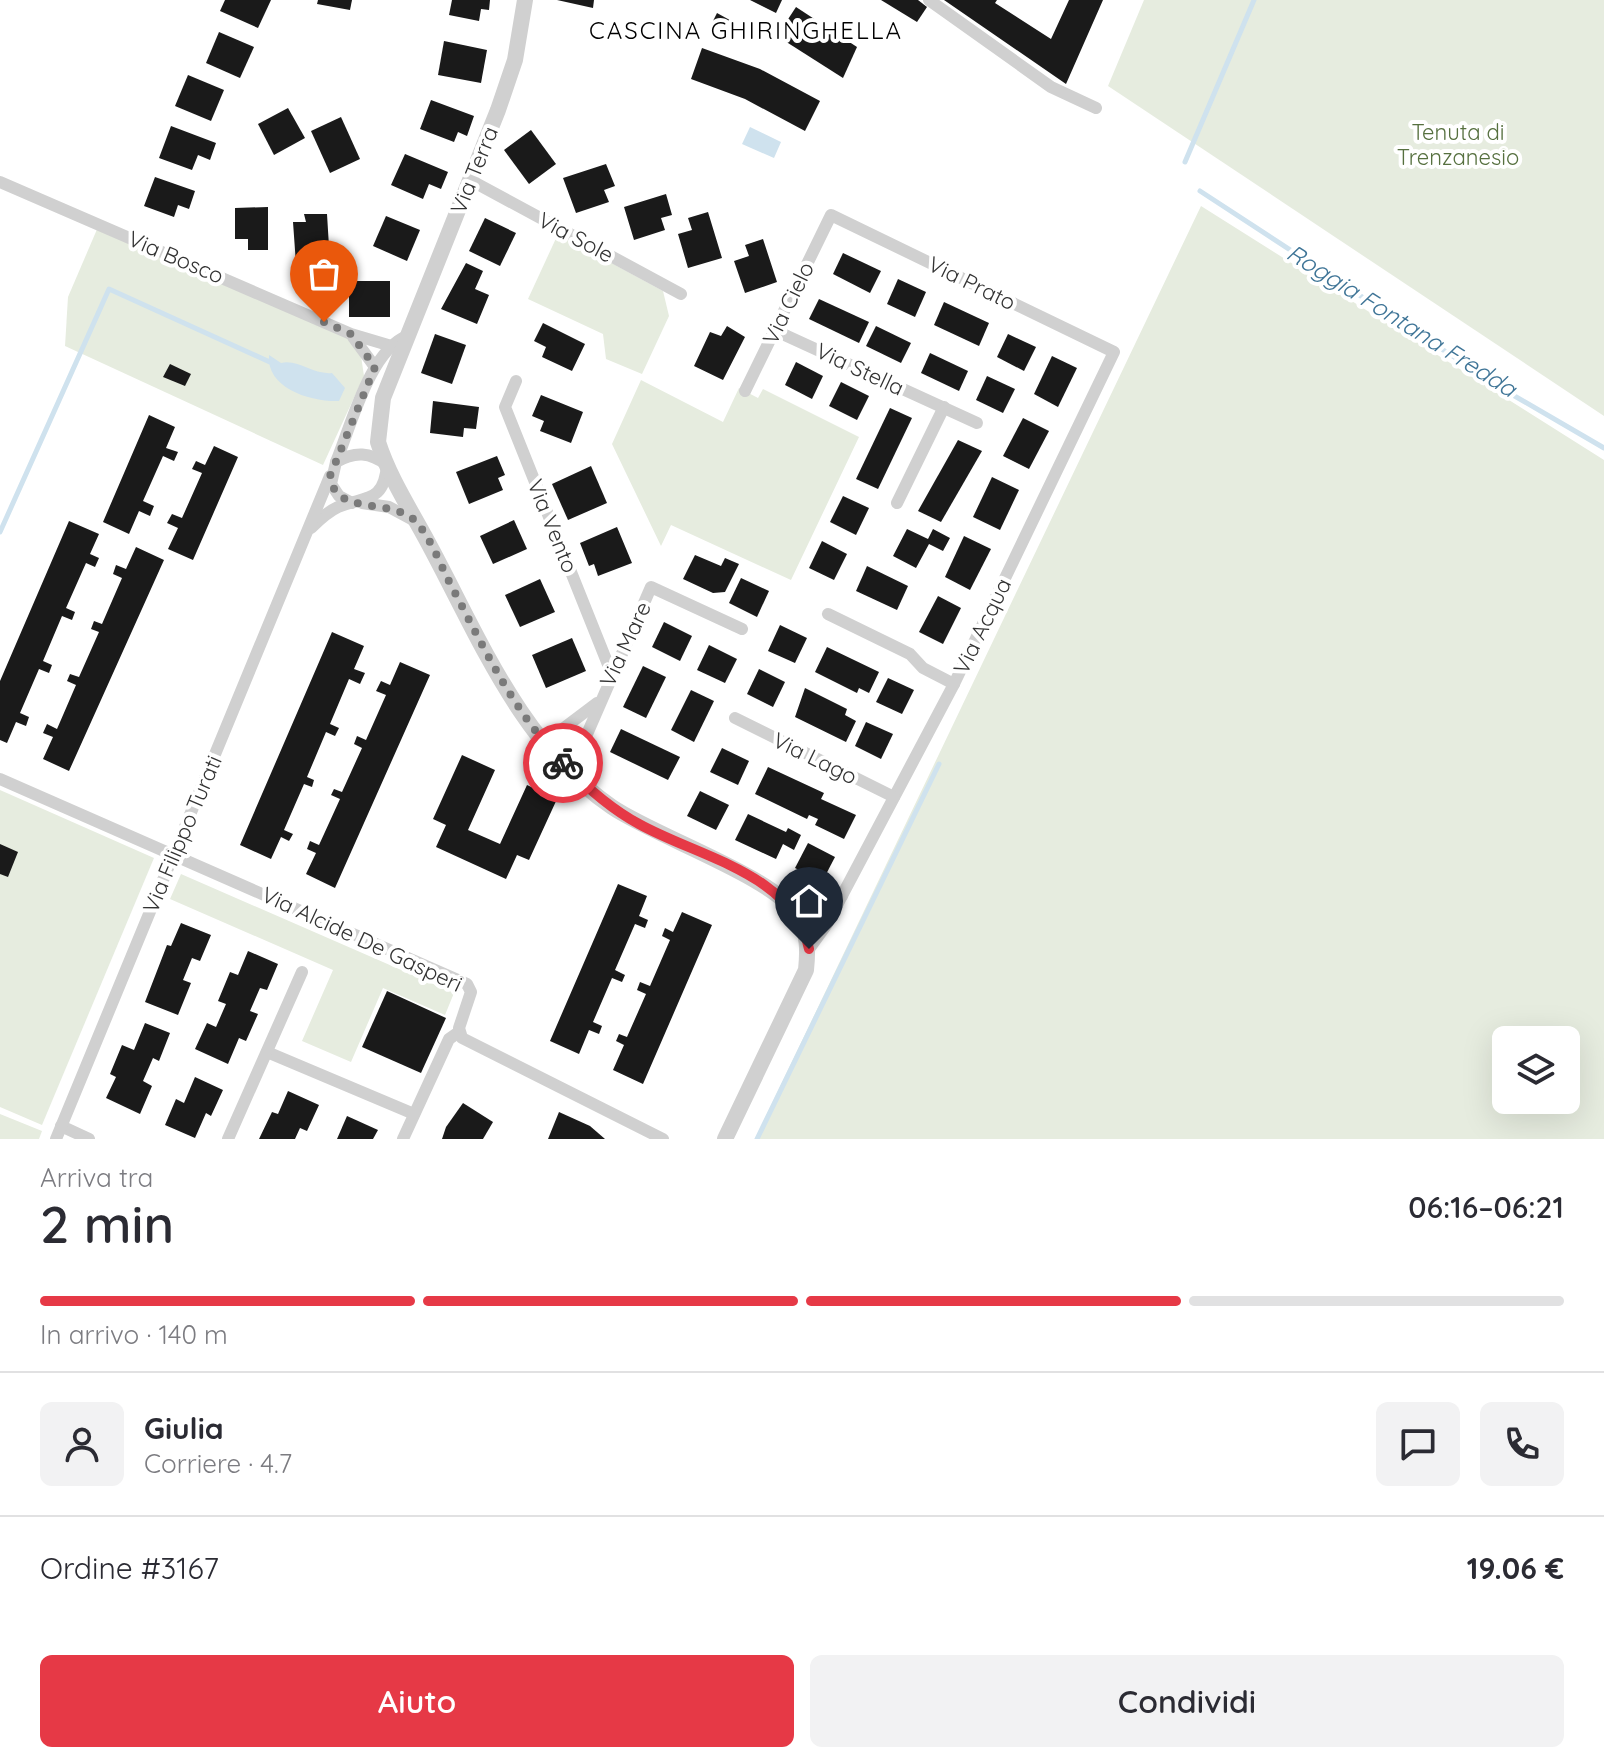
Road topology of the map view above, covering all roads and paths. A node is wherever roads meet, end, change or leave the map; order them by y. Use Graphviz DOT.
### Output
graph roads {
  1 [pos="525,0"];
  2 [pos="929,0"];
  3 [pos="1096,108"];
  4 [pos="470,180"];
  5 [pos="0,182"];
  6 [pos="831,215"];
  7 [pos="681,294"];
  8 [pos="776,331"];
  9 [pos="351,334"];
  10 [pos="407,336"];
  11 [pos="388,345"];
  12 [pos="1114,352"];
  13 [pos="375,367"];
  14 [pos="516,381"];
  15 [pos="745,391"];
  16 [pos="944,407"];
  17 [pos="977,423"];
  18 [pos="336,462"];
  19 [pos="387,465"];
  20 [pos="330,476"];
  21 [pos="357,503"];
  22 [pos="897,503"];
  23 [pos="418,523"];
  24 [pos="309,530"];
  25 [pos="828,614"];
  26 [pos="742,629"];
  27 [pos="611,672"];
  28 [pos="954,684"];
  29 [pos="599,700"];
  30 [pos="735,718"];
  31 [pos="544,743"];
  32 [pos="571,771"];
  33 [pos="0,779"];
  34 [pos="894,797"];
  35 [pos="174,854"];
  36 [pos="842,896"];
  37 [pos="798,916"];
  38 [pos="809,949"];
  39 [pos="302,972"];
  40 [pos="459,1032"];
  41 [pos="267,1052"];
  42 [pos="414,1114"];
  43 [pos="61,1126"];
  44 [pos="56,1139"];
  45 [pos="89,1139"];
  46 [pos="228,1139"];
  47 [pos="403,1139"];
  48 [pos="663,1139"];
  49 [pos="725,1139"];
  1 -- 4 [label="street, Via Terra"];
  2 -- 3 [label="street"];
  4 -- 7 [label="street, Via Sole"];
  4 -- 10 [label="street, Via Terra"];
  5 -- 9 [label="street, Via Bosco"];
  6 -- 8 [label="street, Via Cielo"];
  6 -- 12 [label="street, Via Prato"];
  8 -- 15 [label="street, Via Cielo"];
  8 -- 16 [label="street, Via Stella"];
  9 -- 11 [label="street, Via Bosco"];
  9 -- 13 [label="street"];
  10 -- 11 [label="street"];
  10 -- 19 [label="street, Via Terra"];
  11 -- 13 [label="street"];
  12 -- 28 [label="street, Via Acqua"];
  13 -- 18 [label="street"];
  14 -- 27 [label="street, Via Vento"];
  16 -- 17 [label="street, Via Stella"];
  16 -- 22 [label="street"];
  18 -- 19 [label="street"];
  18 -- 20 [label="street"];
  19 -- 21 [label="street"];
  19 -- 23 [label="street, Via Terra"];
  20 -- 21 [label="street"];
  20 -- 24 [label="street, Via Filippo Turati"];
  21 -- 23 [label="street"];
  21 -- 24 [label="street"];
  23 -- 31 [label="street, Via Terra"];
  24 -- 35 [label="street, Via Filippo Turati"];
  25 -- 28 [label="street"];
  26 -- 27 [label="street, Via Mare"];
  27 -- 29 [label="street, Via Mare"];
  28 -- 34 [label="street, Via Acqua"];
  29 -- 31 [label="street, Via Mare"];
  29 -- 32 [label="street, Via Mare"];
  30 -- 34 [label="street, Via Lago"];
  31 -- 32 [label="street, Via Terra"];
  32 -- 37 [label="street, Via Terra"];
  33 -- 35 [label="street, Via Alcide De Gasperi"];
  34 -- 36 [label="street, Via Acqua"];
  35 -- 40 [label="street, Via Alcide De Gasperi"];
  35 -- 43 [label="street, Via Filippo Turati"];
  36 -- 37 [label="street"];
  36 -- 38 [label="street, Via Acqua"];
  37 -- 38 [label="street, Via Terra"];
  38 -- 49 [label="street"];
  39 -- 41 [label="street"];
  40 -- 42 [label="street"];
  40 -- 48 [label="street"];
  41 -- 42 [label="street"];
  41 -- 46 [label="street"];
  42 -- 47 [label="street"];
  43 -- 44 [label="street, Via Filippo Turati"];
  43 -- 45 [label="street"];
}
